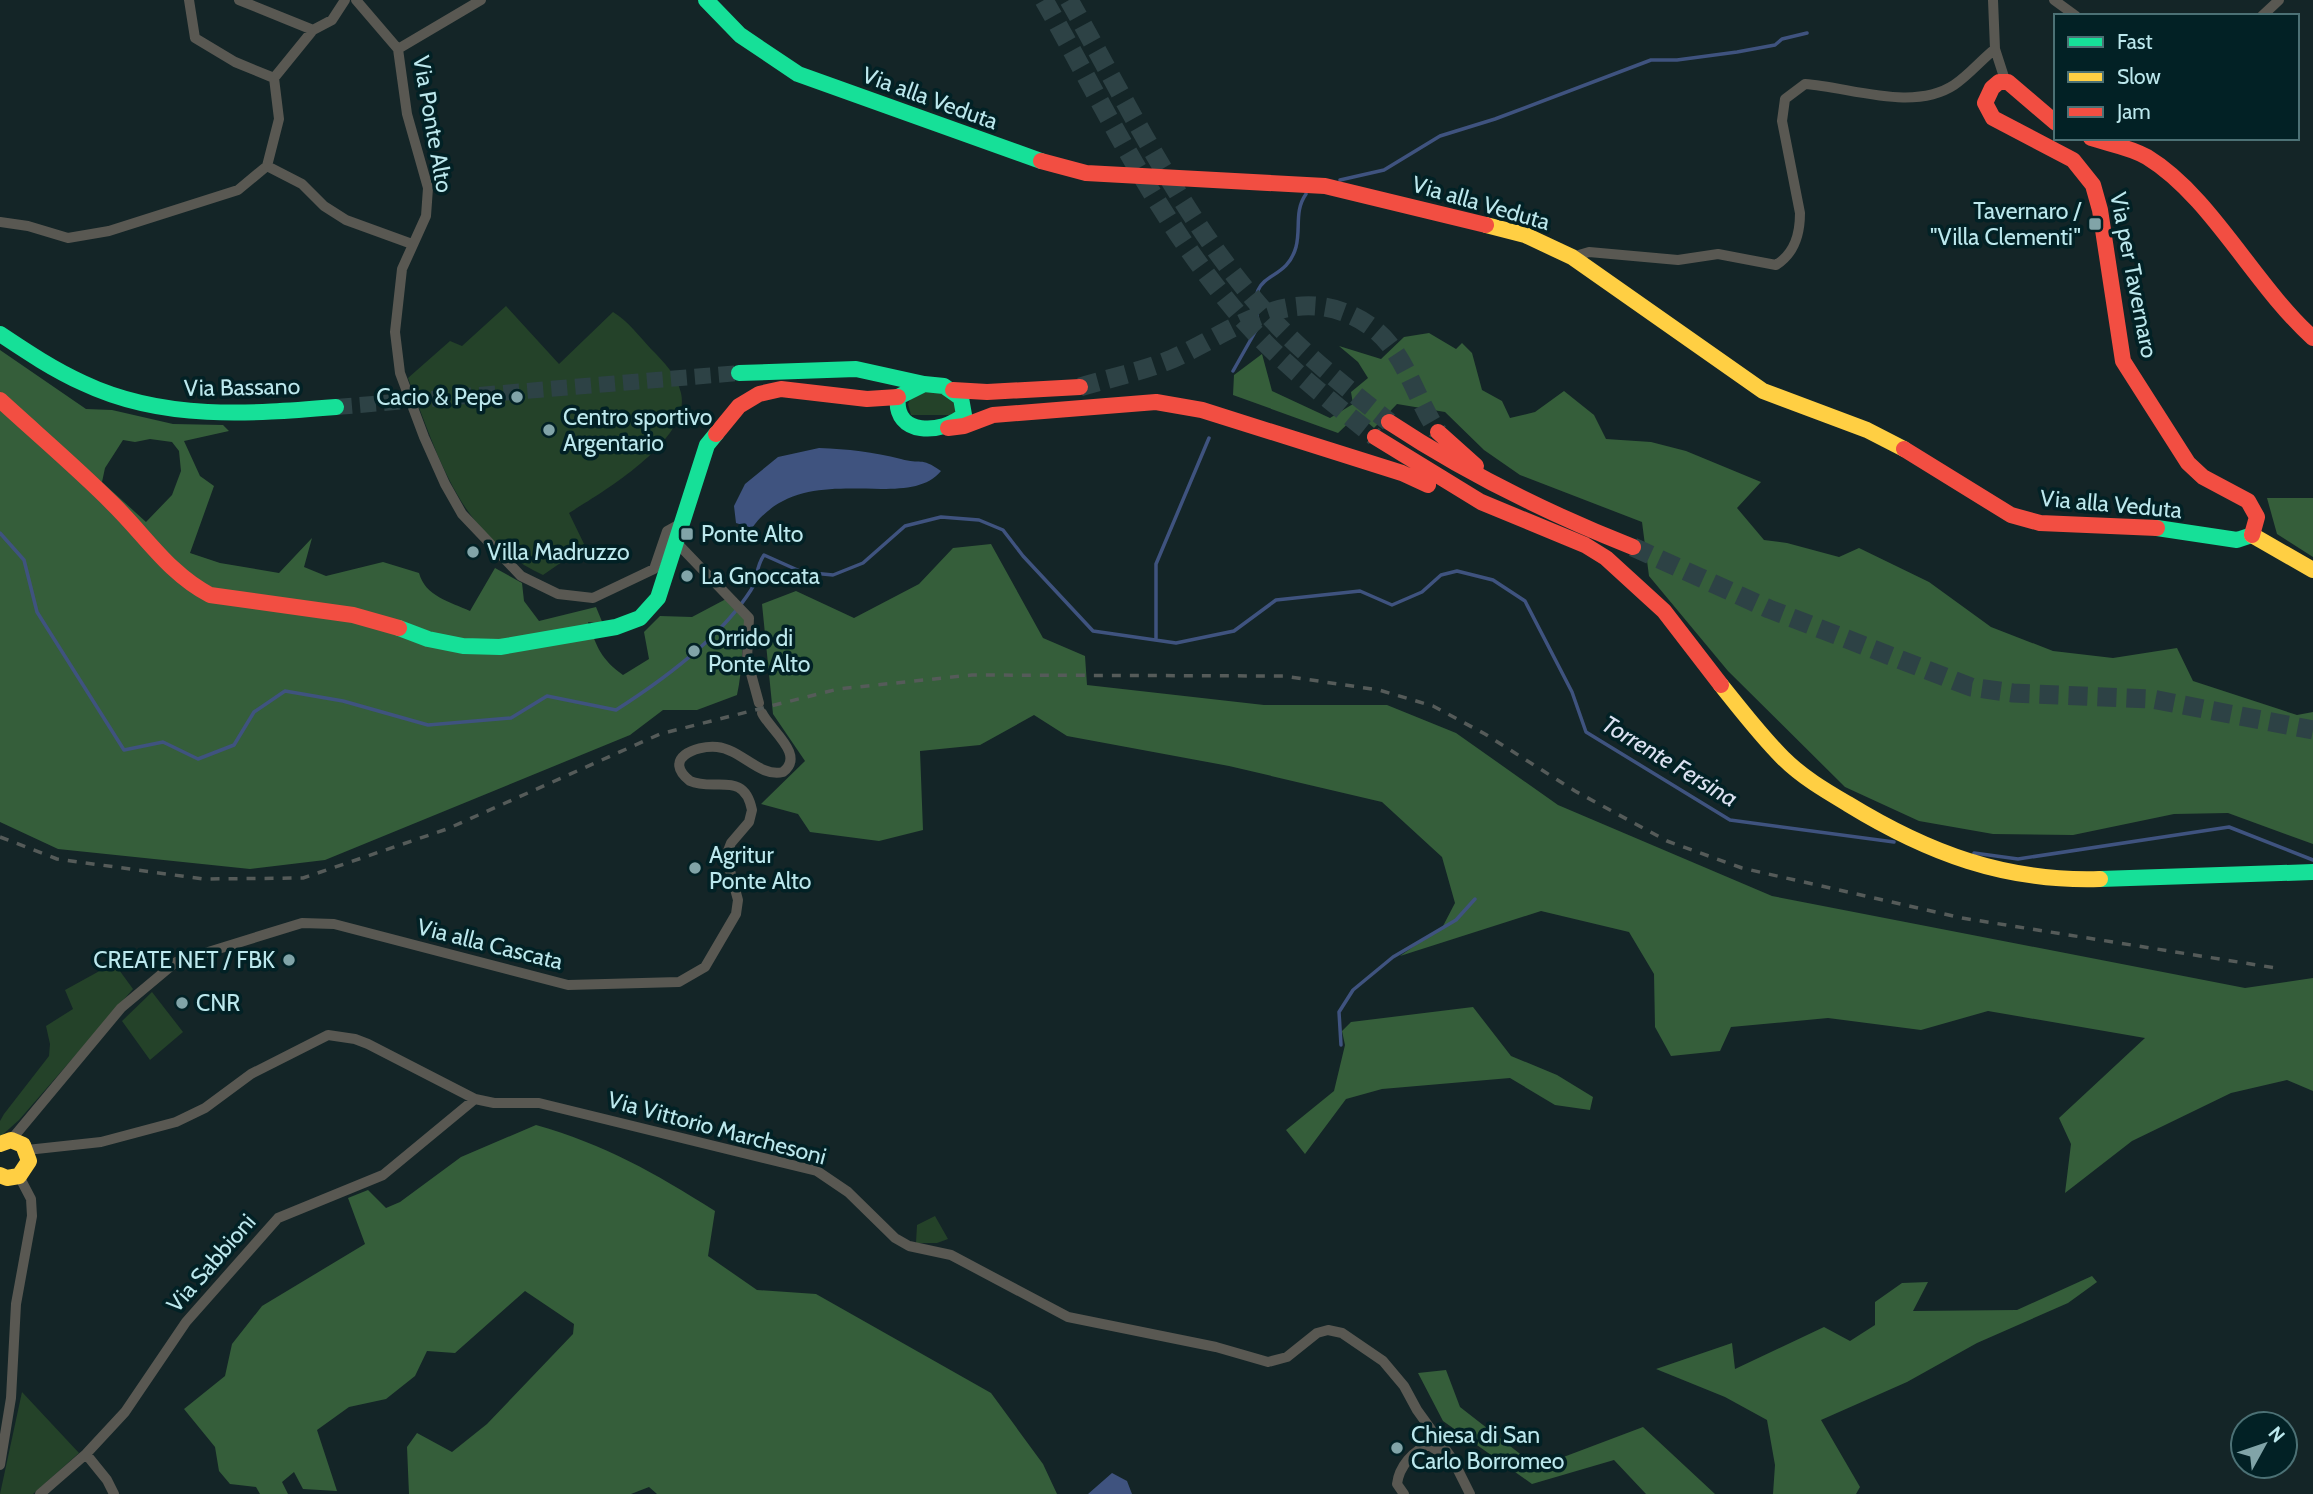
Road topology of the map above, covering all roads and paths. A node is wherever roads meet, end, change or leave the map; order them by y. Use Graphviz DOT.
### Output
graph roads {
  1 [pos="189,0"];
  2 [pos="239,0"];
  3 [pos="345,0"];
  4 [pos="356,0"];
  5 [pos="481,0"];
  6 [pos="706,0"];
  7 [pos="1993,0"];
  8 [pos="2054,0"];
  9 [pos="2279,0"];
  10 [pos="2073,14"];
  11 [pos="2264,14"];
  12 [pos="313,30"];
  13 [pos="398,49"];
  14 [pos="1995,49"];
  15 [pos="274,78"];
  16 [pos="2005,80"];
  17 [pos="2054,121"];
  18 [pos="2097,140"];
  19 [pos="267,166"];
  20 [pos="0,222"];
  21 [pos="412,244"];
  22 [pos="1572,257"];
  23 [pos="0,334"];
  24 [pos="2313,338"];
  25 [pos="863,369"];
  26 [pos="739,373"];
  27 [pos="924,384"];
  28 [pos="1080,387"];
  29 [pos="953,390"];
  30 [pos="899,396"];
  31 [pos="867,399"];
  32 [pos="0,400"];
  33 [pos="336,407"];
  34 [pos="900,418"];
  35 [pos="1389,422"];
  36 [pos="948,428"];
  37 [pos="1438,432"];
  38 [pos="1375,438"];
  39 [pos="1492,485"];
  40 [pos="1481,502"];
  41 [pos="678,534"];
  42 [pos="2252,535"];
  43 [pos="1633,547"];
  44 [pos="2313,570"];
  45 [pos="2313,872"];
  46 [pos="475,1099"];
  47 [pos="6,1142"];
  48 [pos="27,1150"];
  49 [pos="0,1175"];
  50 [pos="19,1176"];
  51 [pos="86,1454"];
  52 [pos="1452,1461"];
  53 [pos="0,1465"];
  54 [pos="40,1494"];
  55 [pos="114,1494"];
  56 [pos="1404,1494"];
  57 [pos="1470,1494"];
  1 -- 15 [label="street"];
  2 -- 12 [label="street"];
  3 -- 12 [label="street"];
  4 -- 13 [label="street, Via Ponte Alto"];
  5 -- 13 [label="street"];
  6 -- 22 [label="main road, Via alla Veduta"];
  7 -- 14 [label="street"];
  8 -- 10 [label="street"];
  9 -- 11 [label="street"];
  12 -- 15 [label="street"];
  13 -- 21 [label="street, Via Ponte Alto"];
  14 -- 16 [label="street"];
  14 -- 22 [label="street"];
  15 -- 19 [label="street"];
  16 -- 17 [label="main road"];
  16 -- 42 [label="main road, Via per Tavernaro"];
  18 -- 24 [label="main road"];
  19 -- 20 [label="street"];
  19 -- 21 [label="street"];
  21 -- 41 [label="street, Via Ponte Alto"];
  22 -- 42 [label="main road, Via alla Veduta"];
  23 -- 33 [label="main road, Via Bassano"];
  25 -- 26 [label="main road"];
  25 -- 27 [label="main road"];
  25 -- 30 [label="main road"];
  27 -- 29 [label="main road"];
  27 -- 30 [label="main road"];
  28 -- 29 [label="main road"];
  29 -- 36 [label="main road"];
  30 -- 31 [label="main road"];
  30 -- 34 [label="main road"];
  31 -- 34 [label="main road"];
  31 -- 41 [label="main road"];
  32 -- 41 [label="main road"];
  34 -- 36 [label="main road"];
  35 -- 39 [label="main road"];
  36 -- 40 [label="main road"];
  37 -- 39 [label="main road"];
  38 -- 40 [label="main road"];
  39 -- 43 [label="main road"];
  40 -- 45 [label="main road"];
  41 -- 47 [label="street, Via alla Cascata"];
  42 -- 44 [label="main road"];
  46 -- 48 [label="street, Via Vittorio Marchesoni"];
  46 -- 51 [label="street, Via Sabbioni"];
  46 -- 52 [label="street, Via Vittorio Marchesoni"];
  47 -- 48 [label="main road"];
  48 -- 50 [label="main road"];
  49 -- 50 [label="main road"];
  50 -- 53 [label="street"];
  51 -- 54 [label="street, Via Sabbioni"];
  51 -- 55 [label="street"];
  52 -- 56 [label="street"];
  52 -- 57 [label="street, Via Vittorio Marchesoni"];
}
